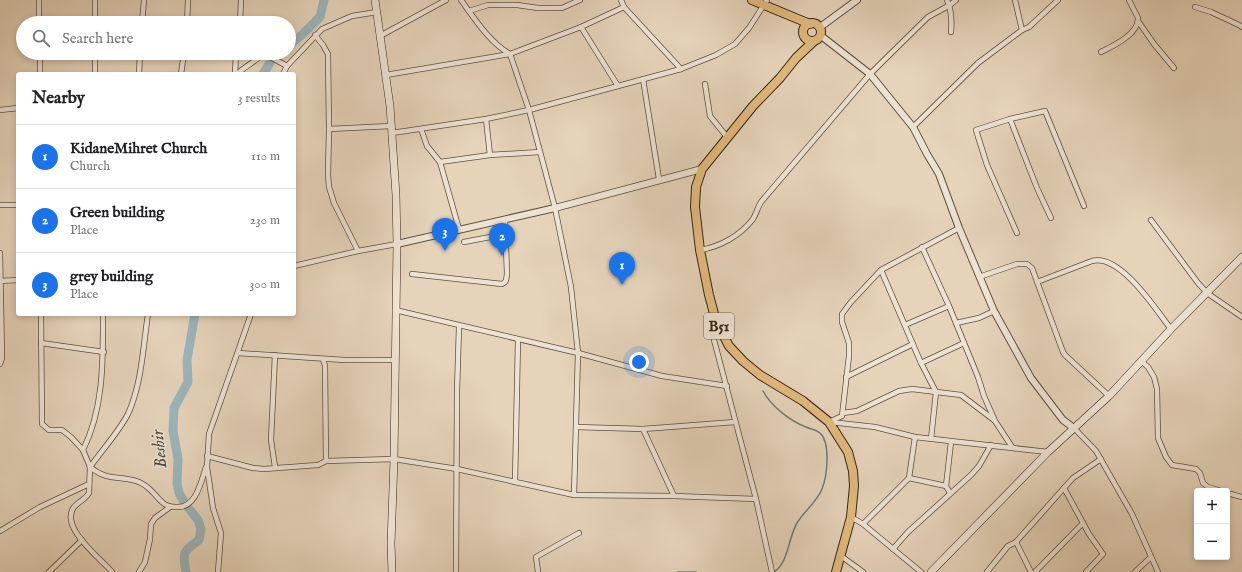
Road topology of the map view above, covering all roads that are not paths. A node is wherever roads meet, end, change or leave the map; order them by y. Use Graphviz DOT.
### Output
graph roads {
  1 [pos="39,0"];
  2 [pos="95,0"];
  3 [pos="144,0"];
  4 [pos="188,0"];
  5 [pos="241,0"];
  6 [pos="374,0"];
  7 [pos="446,0"];
  8 [pos="461,0"];
  9 [pos="580,0"];
  10 [pos="621,0"];
  11 [pos="752,0"];
  12 [pos="947,0"];
  13 [pos="956,0"];
  14 [pos="1015,0"];
  15 [pos="1058,0"];
  16 [pos="1129,0"];
  17 [pos="853,1"];
  18 [pos="766,3"];
  19 [pos="950,5"];
  20 [pos="624,7"];
  21 [pos="1195,7"];
  22 [pos="469,11"];
  23 [pos="377,12"];
  24 [pos="39,16"];
  25 [pos="95,16"];
  26 [pos="143,16"];
  27 [pos="187,16"];
  28 [pos="240,16"];
  29 [pos="789,17"];
  30 [pos="1138,21"];
  31 [pos="810,24"];
  32 [pos="581,27"];
  33 [pos="1242,27"];
  34 [pos="1022,30"];
  35 [pos="951,32"];
  36 [pos="803,34"];
  37 [pos="818,34"];
  38 [pos="315,36"];
  39 [pos="380,36"];
  40 [pos="1101,52"];
  41 [pos="510,54"];
  42 [pos="296,56"];
  43 [pos="796,58"];
  44 [pos="40,60"];
  45 [pos="95,60"];
  46 [pos="140,60"];
  47 [pos="183,60"];
  48 [pos="236,60"];
  49 [pos="257,60"];
  50 [pos="276,60"];
  51 [pos="293,60"];
  52 [pos="287,66"];
  53 [pos="1174,68"];
  54 [pos="681,69"];
  55 [pos="40,72"];
  56 [pos="95,72"];
  57 [pos="139,72"];
  58 [pos="181,72"];
  59 [pos="236,72"];
  60 [pos="238,72"];
  61 [pos="284,72"];
  62 [pos="870,74"];
  63 [pos="386,75"];
  64 [pos="643,79"];
  65 [pos="705,84"];
  66 [pos="618,86"];
  67 [pos="16,108"];
  68 [pos="0,110"];
  69 [pos="529,110"];
  70 [pos="486,119"];
  71 [pos="1010,119"];
  72 [pos="913,127"];
  73 [pos="329,129"];
  74 [pos="420,129"];
  75 [pos="392,130"];
  76 [pos="728,137"];
  77 [pos="540,152"];
  78 [pos="490,156"];
  79 [pos="440,162"];
  80 [pos="702,169"];
  81 [pos="660,179"];
  82 [pos="0,204"];
  83 [pos="16,205"];
  84 [pos="1084,206"];
  85 [pos="555,208"];
  86 [pos="1051,218"];
  87 [pos="505,219"];
  88 [pos="1151,220"];
  89 [pos="959,228"];
  90 [pos="459,229"];
  91 [pos="1017,233"];
  92 [pos="506,234"];
  93 [pos="464,242"];
  94 [pos="397,244"];
  95 [pos="922,247"];
  96 [pos="700,250"];
  97 [pos="358,251"];
  98 [pos="0,253"];
  99 [pos="1242,257"];
  100 [pos="296,266"];
  101 [pos="881,270"];
  102 [pos="412,274"];
  103 [pos="979,277"];
  104 [pos="16,280"];
  105 [pos="1,281"];
  106 [pos="1037,282"];
  107 [pos="1207,293"];
  108 [pos="949,306"];
  109 [pos="395,310"];
  110 [pos="994,311"];
  111 [pos="41,316"];
  112 [pos="103,316"];
  113 [pos="148,316"];
  114 [pos="250,316"];
  115 [pos="1242,317"];
  116 [pos="716,321"];
  117 [pos="956,323"];
  118 [pos="905,325"];
  119 [pos="459,326"];
  120 [pos="1171,329"];
  121 [pos="518,340"];
  122 [pos="41,343"];
  123 [pos="964,343"];
  124 [pos="914,344"];
  125 [pos="104,352"];
  126 [pos="238,353"];
  127 [pos="578,353"];
  128 [pos="1,354"];
  129 [pos="275,355"];
  130 [pos="323,359"];
  131 [pos="394,360"];
  132 [pos="1141,361"];
  133 [pos="921,363"];
  134 [pos="0,364"];
  135 [pos="846,377"];
  136 [pos="727,386"];
  137 [pos="936,392"];
  138 [pos="1109,396"];
  139 [pos="843,413"];
  140 [pos="995,421"];
  141 [pos="735,422"];
  142 [pos="829,422"];
  143 [pos="576,427"];
  144 [pos="643,429"];
  145 [pos="1075,429"];
  146 [pos="915,437"];
  147 [pos="931,439"];
  148 [pos="951,442"];
  149 [pos="991,445"];
  150 [pos="1012,447"];
  151 [pos="83,450"];
  152 [pos="1048,452"];
  153 [pos="207,456"];
  154 [pos="394,459"];
  155 [pos="1101,459"];
  156 [pos="326,461"];
  157 [pos="90,467"];
  158 [pos="207,467"];
  159 [pos="275,467"];
  160 [pos="457,469"];
  161 [pos="909,478"];
  162 [pos="515,482"];
  163 [pos="89,484"];
  164 [pos="946,486"];
  165 [pos="1064,488"];
  166 [pos="1211,488"];
  167 [pos="950,493"];
  168 [pos="1230,494"];
  169 [pos="574,495"];
  170 [pos="674,496"];
  171 [pos="1242,497"];
  172 [pos="756,500"];
  173 [pos="170,507"];
  174 [pos="851,517"];
  175 [pos="1083,523"];
  176 [pos="863,524"];
  177 [pos="0,531"];
  178 [pos="579,533"];
  179 [pos="82,540"];
  180 [pos="1016,542"];
  181 [pos="893,549"];
  182 [pos="841,556"];
  183 [pos="1151,557"];
  184 [pos="49,572"];
  185 [pos="112,572"];
  186 [pos="139,572"];
  187 [pos="218,572"];
  188 [pos="392,572"];
  189 [pos="456,572"];
  190 [pos="538,572"];
  191 [pos="772,572"];
  192 [pos="836,572"];
  193 [pos="863,572"];
  194 [pos="921,572"];
  195 [pos="931,572"];
  196 [pos="987,572"];
  197 [pos="1031,572"];
  198 [pos="1035,572"];
  199 [pos="1086,572"];
  200 [pos="1136,572"];
  201 [pos="1158,572"];
  1 -- 24 [label="street"];
  2 -- 25 [label="street"];
  3 -- 26 [label="street"];
  4 -- 27 [label="street"];
  5 -- 28 [label="street"];
  6 -- 23 [label="main road"];
  7 -- 39 [label="street"];
  8 -- 22 [label="street"];
  9 -- 22 [label="street"];
  10 -- 20 [label="street"];
  11 -- 18 [label="highway"];
  12 -- 19 [label="street"];
  13 -- 19 [label="street"];
  14 -- 34 [label="street"];
  15 -- 34 [label="street"];
  16 -- 30 [label="street"];
  17 -- 37 [label="street"];
  18 -- 29 [label="highway"];
  18 -- 54 [label="street"];
  19 -- 35 [label="street"];
  19 -- 62 [label="street"];
  20 -- 32 [label="street"];
  20 -- 54 [label="street"];
  21 -- 33 [label="street"];
  22 -- 41 [label="street"];
  23 -- 38 [label="street"];
  23 -- 39 [label="main road"];
  29 -- 31 [label="highway"];
  29 -- 36 [label="highway"];
  30 -- 40 [label="street"];
  30 -- 53 [label="street"];
  31 -- 36 [label="highway, B51"];
  31 -- 37 [label="highway"];
  32 -- 41 [label="street"];
  32 -- 66 [label="street"];
  34 -- 72 [label="street"];
  36 -- 37 [label="highway"];
  36 -- 43 [label="highway, B51"];
  37 -- 43 [label="highway, B51"];
  37 -- 62 [label="street"];
  38 -- 42 [label="street"];
  38 -- 73 [label="street"];
  39 -- 63 [label="main road"];
  41 -- 63 [label="street"];
  41 -- 69 [label="street"];
  43 -- 76 [label="highway, B51"];
  44 -- 55 [label="street"];
  45 -- 56 [label="street"];
  46 -- 57 [label="street"];
  47 -- 58 [label="street"];
  48 -- 59 [label="street"];
  49 -- 60 [label="street"];
  50 -- 52 [label="street"];
  51 -- 52 [label="street"];
  52 -- 61 [label="street"];
  54 -- 64 [label="street"];
  62 -- 72 [label="street"];
  62 -- 96 [label="street"];
  63 -- 75 [label="main road"];
  64 -- 66 [label="street"];
  64 -- 81 [label="street"];
  65 -- 76 [label="street"];
  66 -- 69 [label="street"];
  67 -- 68 [label="street"];
  69 -- 70 [label="street"];
  69 -- 77 [label="street"];
  70 -- 74 [label="street"];
  70 -- 78 [label="street"];
  71 -- 84 [label="street"];
  71 -- 86 [label="street"];
  71 -- 91 [label="street"];
  72 -- 89 [label="street"];
  73 -- 75 [label="street"];
  73 -- 97 [label="street"];
  74 -- 75 [label="street"];
  74 -- 79 [label="street"];
  75 -- 94 [label="main road"];
  76 -- 80 [label="highway, B51"];
  77 -- 78 [label="street"];
  77 -- 85 [label="street"];
  78 -- 79 [label="street"];
  79 -- 90 [label="street"];
  80 -- 81 [label="street"];
  80 -- 96 [label="highway, B51"];
  81 -- 85 [label="street"];
  82 -- 83 [label="street"];
  85 -- 87 [label="street"];
  85 -- 127 [label="street"];
  87 -- 90 [label="street"];
  87 -- 92 [label="street"];
  88 -- 107 [label="street"];
  89 -- 95 [label="street"];
  89 -- 103 [label="street"];
  90 -- 94 [label="street"];
  92 -- 93 [label="street"];
  92 -- 102 [label="street"];
  94 -- 97 [label="street"];
  94 -- 109 [label="main road"];
  95 -- 101 [label="street"];
  95 -- 108 [label="street"];
  96 -- 116 [label="highway, B51"];
  97 -- 100 [label="street"];
  98 -- 105 [label="street"];
  99 -- 107 [label="main road"];
  101 -- 118 [label="street"];
  101 -- 135 [label="street"];
  103 -- 106 [label="street"];
  103 -- 110 [label="street"];
  104 -- 105 [label="street"];
  105 -- 128 [label="street"];
  106 -- 120 [label="street"];
  106 -- 138 [label="street"];
  107 -- 115 [label="street"];
  107 -- 120 [label="main road"];
  108 -- 117 [label="street"];
  108 -- 118 [label="street"];
  109 -- 119 [label="street"];
  109 -- 131 [label="main road"];
  110 -- 117 [label="street"];
  110 -- 145 [label="street"];
  111 -- 122 [label="street"];
  112 -- 125 [label="street"];
  113 -- 157 [label="street"];
  114 -- 126 [label="street"];
  116 -- 136 [label="street"];
  116 -- 142 [label="highway, B51"];
  117 -- 123 [label="street"];
  118 -- 124 [label="street"];
  119 -- 121 [label="street"];
  119 -- 160 [label="street"];
  120 -- 132 [label="main road"];
  121 -- 127 [label="street"];
  121 -- 162 [label="street"];
  122 -- 125 [label="street"];
  122 -- 151 [label="street"];
  123 -- 133 [label="street"];
  123 -- 140 [label="street"];
  124 -- 133 [label="street"];
  124 -- 135 [label="street"];
  125 -- 151 [label="street"];
  126 -- 129 [label="street"];
  126 -- 153 [label="street"];
  127 -- 136 [label="street"];
  127 -- 143 [label="street"];
  128 -- 134 [label="street"];
  129 -- 130 [label="street"];
  129 -- 159 [label="street"];
  130 -- 131 [label="street"];
  130 -- 156 [label="street"];
  131 -- 154 [label="main road"];
  132 -- 138 [label="main road"];
  132 -- 166 [label="street"];
  133 -- 137 [label="street"];
  135 -- 139 [label="street"];
  136 -- 141 [label="street"];
  137 -- 139 [label="street"];
  137 -- 140 [label="street"];
  137 -- 147 [label="street"];
  138 -- 145 [label="main road"];
  139 -- 142 [label="street"];
  140 -- 150 [label="street"];
  141 -- 144 [label="street"];
  141 -- 172 [label="street"];
  142 -- 146 [label="street"];
  142 -- 174 [label="highway, B51"];
  143 -- 144 [label="street"];
  143 -- 169 [label="street"];
  144 -- 170 [label="street"];
  145 -- 152 [label="main road"];
  145 -- 155 [label="street"];
  146 -- 147 [label="street"];
  146 -- 161 [label="street"];
  147 -- 148 [label="street"];
  148 -- 149 [label="street"];
  148 -- 164 [label="street"];
  149 -- 150 [label="street"];
  149 -- 167 [label="street"];
  150 -- 152 [label="street"];
  151 -- 157 [label="street"];
  152 -- 195 [label="main road"];
  153 -- 158 [label="street"];
  153 -- 159 [label="street"];
  154 -- 156 [label="street"];
  154 -- 160 [label="street"];
  154 -- 188 [label="main road"];
  155 -- 165 [label="street"];
  155 -- 183 [label="street"];
  156 -- 159 [label="street"];
  157 -- 163 [label="street"];
  157 -- 173 [label="street"];
  158 -- 173 [label="street"];
  158 -- 187 [label="street"];
  160 -- 162 [label="street"];
  160 -- 189 [label="street"];
  161 -- 164 [label="street"];
  161 -- 176 [label="street"];
  162 -- 169 [label="street"];
  163 -- 177 [label="street"];
  163 -- 179 [label="street"];
  164 -- 167 [label="street"];
  165 -- 175 [label="street"];
  165 -- 180 [label="street"];
  167 -- 181 [label="street"];
  168 -- 171 [label="street"];
  169 -- 170 [label="street"];
  170 -- 172 [label="street"];
  172 -- 191 [label="street"];
  173 -- 186 [label="street"];
  174 -- 176 [label="street"];
  174 -- 182 [label="highway, B51"];
  175 -- 198 [label="street"];
  175 -- 199 [label="street"];
  176 -- 181 [label="street"];
  178 -- 190 [label="street"];
  179 -- 184 [label="street"];
  179 -- 185 [label="street"];
  180 -- 196 [label="street"];
  180 -- 197 [label="street"];
  181 -- 194 [label="street"];
  182 -- 192 [label="highway, B51"];
  182 -- 193 [label="street"];
  183 -- 200 [label="street"];
  183 -- 201 [label="street"];
}
